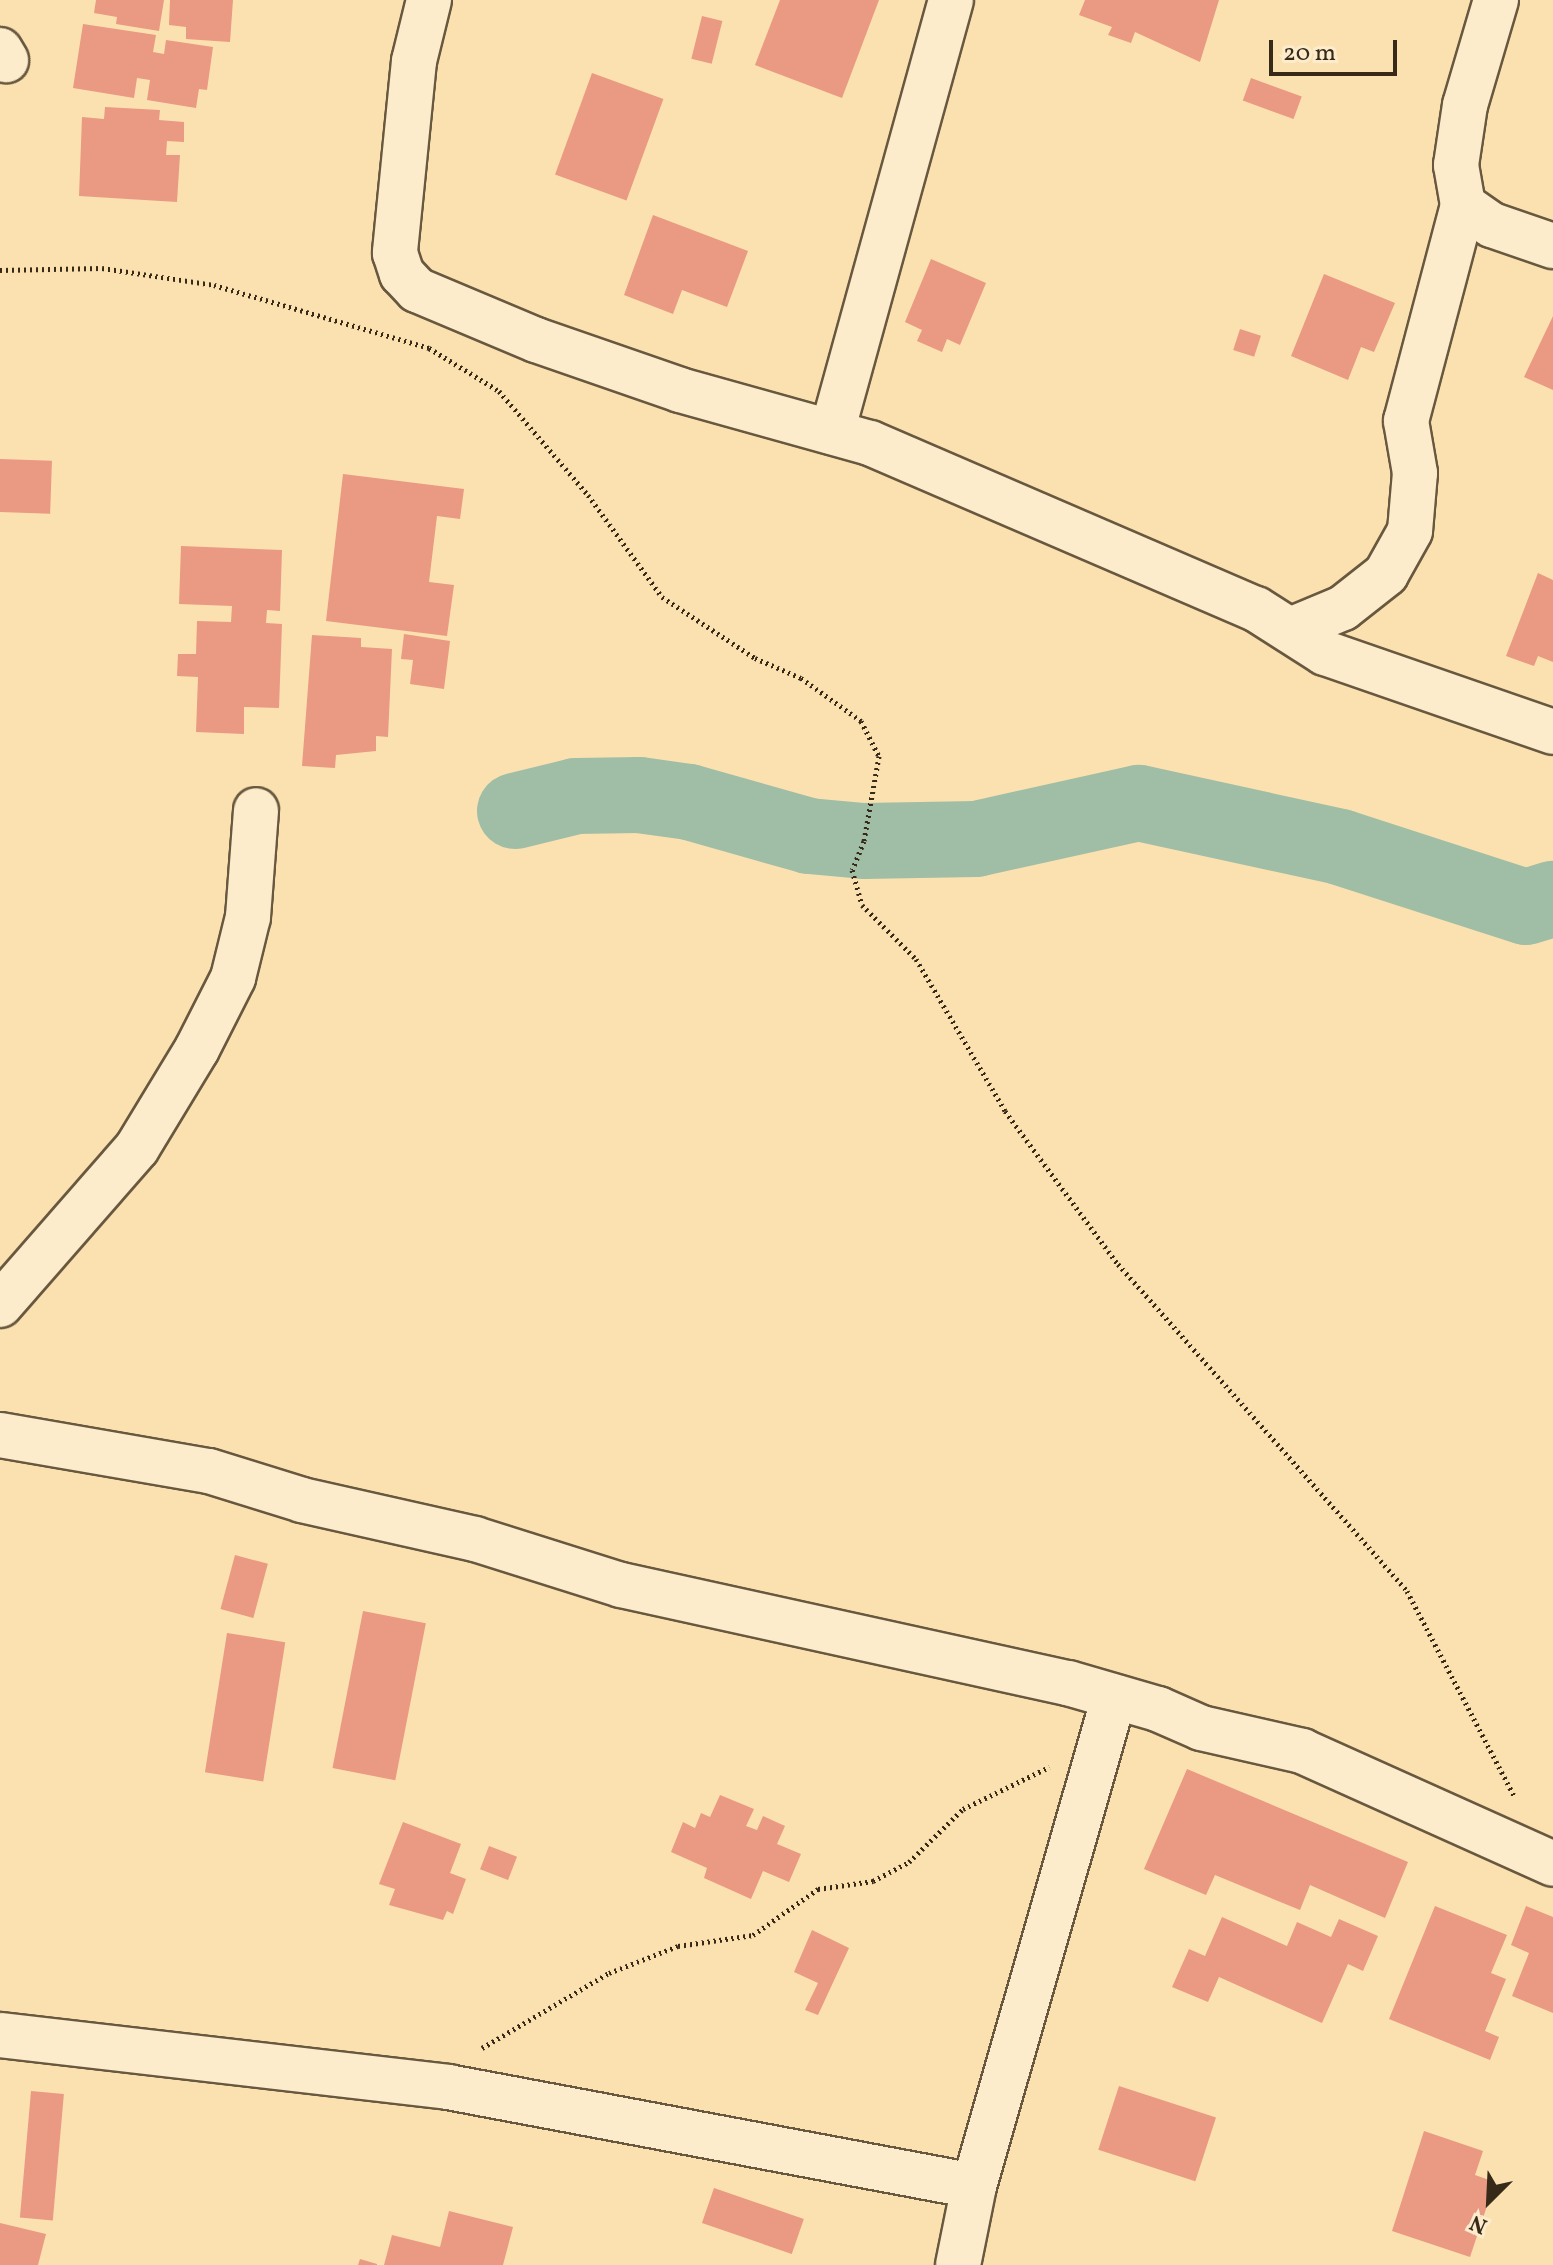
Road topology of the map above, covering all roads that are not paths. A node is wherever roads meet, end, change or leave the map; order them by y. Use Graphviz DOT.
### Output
graph roads {
  1 [pos="429,0"];
  2 [pos="951,0"];
  3 [pos="1496,0"];
  4 [pos="1463,205"];
  5 [pos="1553,246"];
  6 [pos="832,432"];
  7 [pos="1290,630"];
  8 [pos="1553,732"];
  9 [pos="256,810"];
  10 [pos="0,1305"];
  11 [pos="0,1435"];
  12 [pos="1114,1697"];
  13 [pos="1553,1864"];
  14 [pos="0,2035"];
  15 [pos="974,2186"];
  16 [pos="958,2265"];
  1 -- 6 [label="street"];
  2 -- 6 [label="street"];
  3 -- 4 [label="street"];
  4 -- 5 [label="street"];
  4 -- 7 [label="street"];
  6 -- 7 [label="street"];
  7 -- 8 [label="street"];
  9 -- 10 [label="street"];
  11 -- 12 [label="street"];
  12 -- 13 [label="street"];
  12 -- 15 [label="street"];
  14 -- 15 [label="street"];
  15 -- 16 [label="street"];
}
